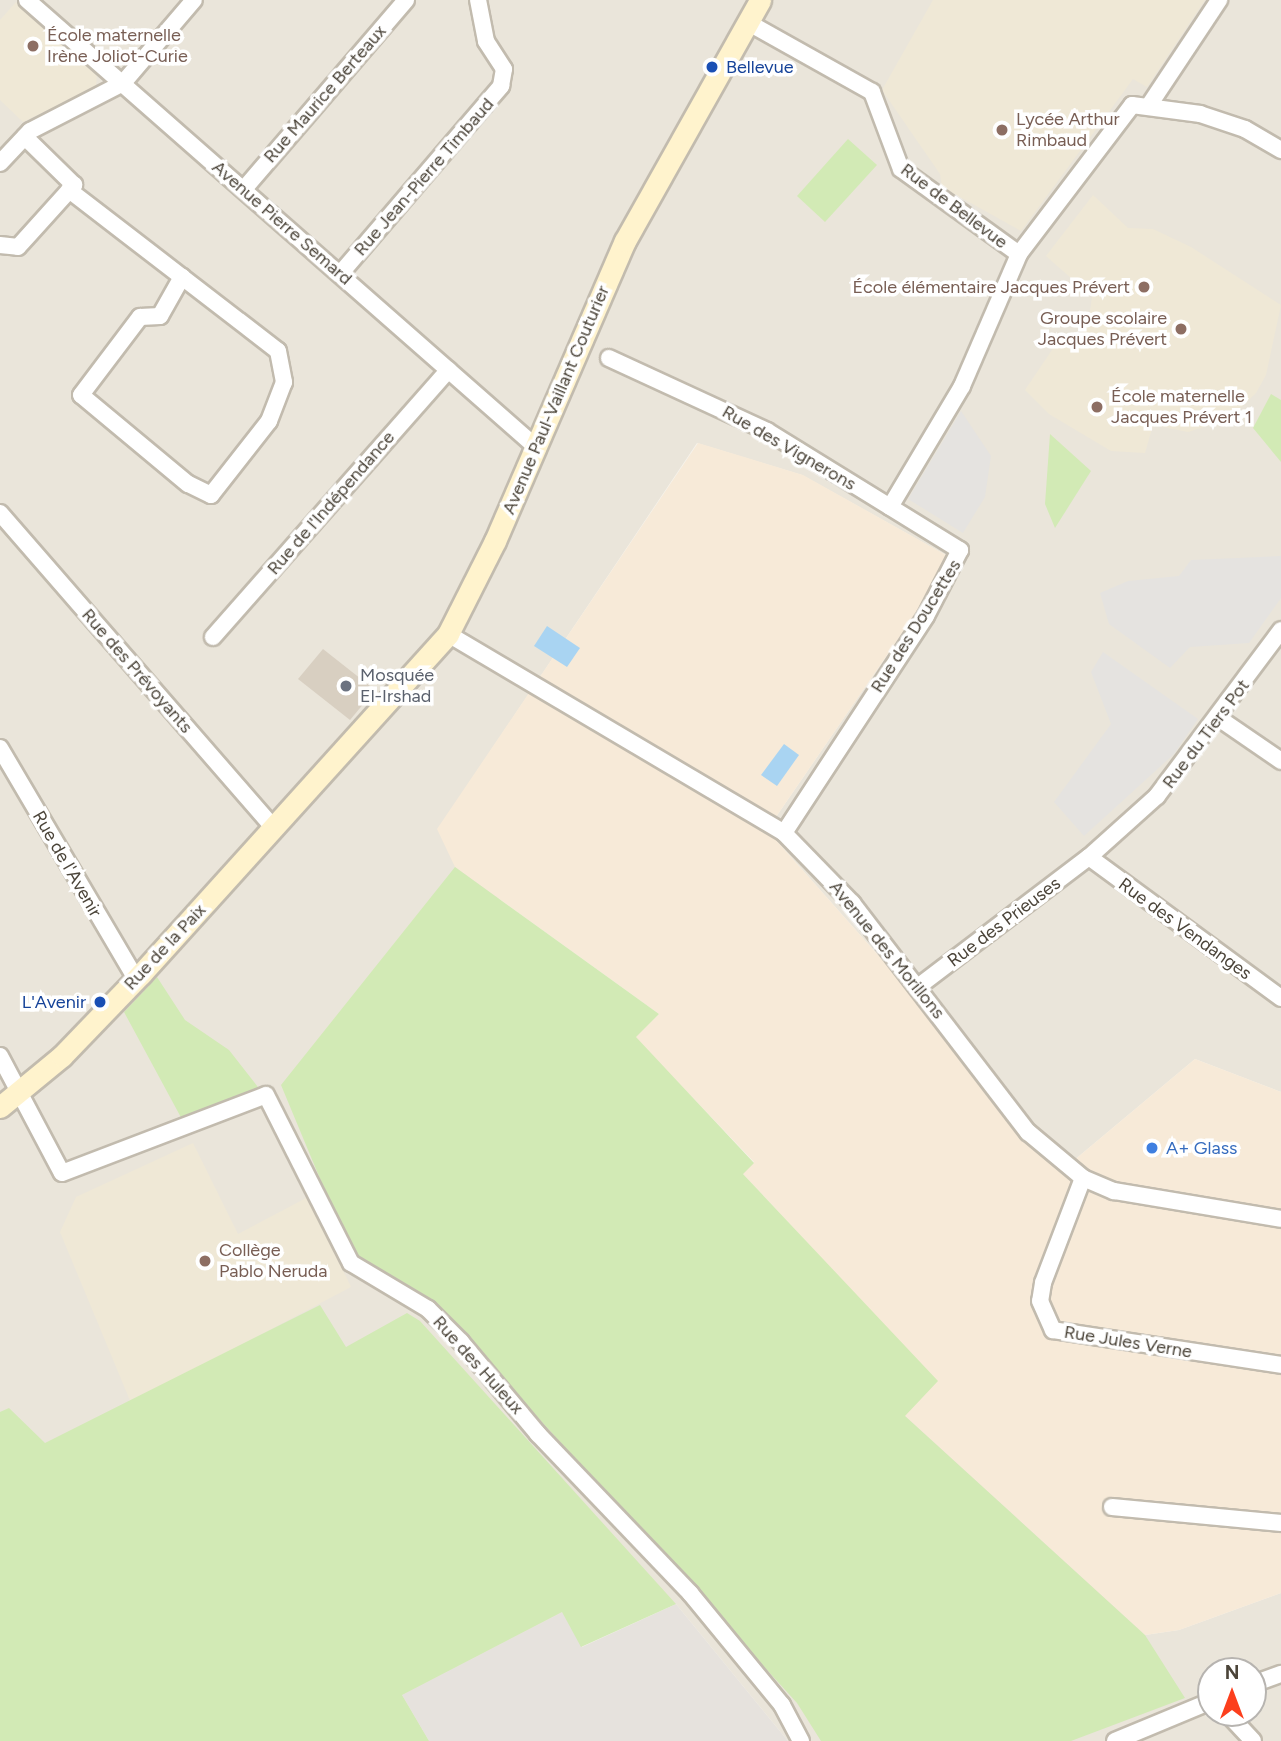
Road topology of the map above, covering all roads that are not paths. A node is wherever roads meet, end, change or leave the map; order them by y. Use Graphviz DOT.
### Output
graph roads {
  1 [pos="27,0"];
  2 [pos="194,0"];
  3 [pos="406,0"];
  4 [pos="478,0"];
  5 [pos="760,0"];
  6 [pos="1219,0"];
  7 [pos="747,22"];
  8 [pos="122,83"];
  9 [pos="1150,104"];
  10 [pos="25,137"];
  11 [pos="1281,150"];
  12 [pos="0,163"];
  13 [pos="243,189"];
  14 [pos="69,190"];
  15 [pos="0,245"];
  16 [pos="1019,254"];
  17 [pos="340,274"];
  18 [pos="182,277"];
  19 [pos="609,358"];
  20 [pos="448,370"];
  21 [pos="536,447"];
  22 [pos="890,507"];
  23 [pos="0,513"];
  24 [pos="1281,630"];
  25 [pos="448,634"];
  26 [pos="213,637"];
  27 [pos="1220,719"];
  28 [pos="0,748"];
  29 [pos="1281,761"];
  30 [pos="321,778"];
  31 [pos="275,829"];
  32 [pos="784,833"];
  33 [pos="1089,858"];
  34 [pos="136,979"];
  35 [pos="919,986"];
  36 [pos="1281,998"];
  37 [pos="0,1056"];
  38 [pos="19,1094"];
  39 [pos="0,1107"];
  40 [pos="1083,1178"];
  41 [pos="1281,1219"];
  42 [pos="1281,1365"];
  43 [pos="1112,1507"];
  44 [pos="1281,1523"];
  45 [pos="1197,1707"];
  46 [pos="1240,1727"];
  47 [pos="801,1741"];
  48 [pos="1115,1741"];
  49 [pos="1253,1741"];
  1 -- 8 [label="street, Avenue Pierre Semard"];
  2 -- 8 [label="street"];
  3 -- 13 [label="street, Rue Maurice Berteaux"];
  4 -- 17 [label="street, Rue Jean-Pierre Timbaud"];
  5 -- 7 [label="street, Avenue Paul-Vaillant Couturier"];
  6 -- 9 [label="street"];
  7 -- 16 [label="street, Rue de Bellevue"];
  7 -- 21 [label="street, Avenue Paul-Vaillant Couturier"];
  8 -- 10 [label="street"];
  8 -- 13 [label="street, Avenue Pierre Semard"];
  9 -- 11 [label="street"];
  9 -- 16 [label="street"];
  10 -- 12 [label="street"];
  10 -- 14 [label="street"];
  13 -- 17 [label="street, Avenue Pierre Semard"];
  14 -- 15 [label="street"];
  14 -- 18 [label="street"];
  16 -- 22 [label="street"];
  17 -- 20 [label="street, Avenue Pierre Semard"];
  18 -- 18 [label="street"];
  19 -- 22 [label="street, Rue des Vignerons"];
  20 -- 21 [label="street, Avenue Pierre Semard"];
  20 -- 26 [label="street, Rue de l'Indépendance"];
  21 -- 25 [label="street, Avenue Paul-Vaillant Couturier"];
  22 -- 32 [label="street, Rue des Doucettes"];
  23 -- 31 [label="street, Rue des Prévoyants"];
  24 -- 27 [label="street, Rue du Tiers Pot"];
  25 -- 30 [label="street, Avenue Paul-Vaillant Couturier"];
  25 -- 32 [label="street, Avenue des Morillons"];
  27 -- 29 [label="street"];
  27 -- 33 [label="street, Rue du Tiers Pot"];
  28 -- 34 [label="street, Rue de l'Avenir"];
  30 -- 31 [label="street, Rue de la Paix"];
  31 -- 34 [label="street, Rue de la Paix"];
  32 -- 35 [label="street, Avenue des Morillons"];
  33 -- 35 [label="street, Rue des Prieuses"];
  33 -- 36 [label="street, Rue des Vendanges"];
  34 -- 38 [label="street, Rue de la Paix"];
  35 -- 40 [label="street, Avenue des Morillons"];
  37 -- 38 [label="street, Rue des Huleux"];
  38 -- 39 [label="street, Rue de la Paix"];
  38 -- 47 [label="street, Rue des Huleux"];
  40 -- 41 [label="street, Avenue des Morillons"];
  40 -- 42 [label="street, Rue Jules Verne"];
  43 -- 44 [label="street"];
  45 -- 48 [label="street"];
  46 -- 49 [label="street"];
}
